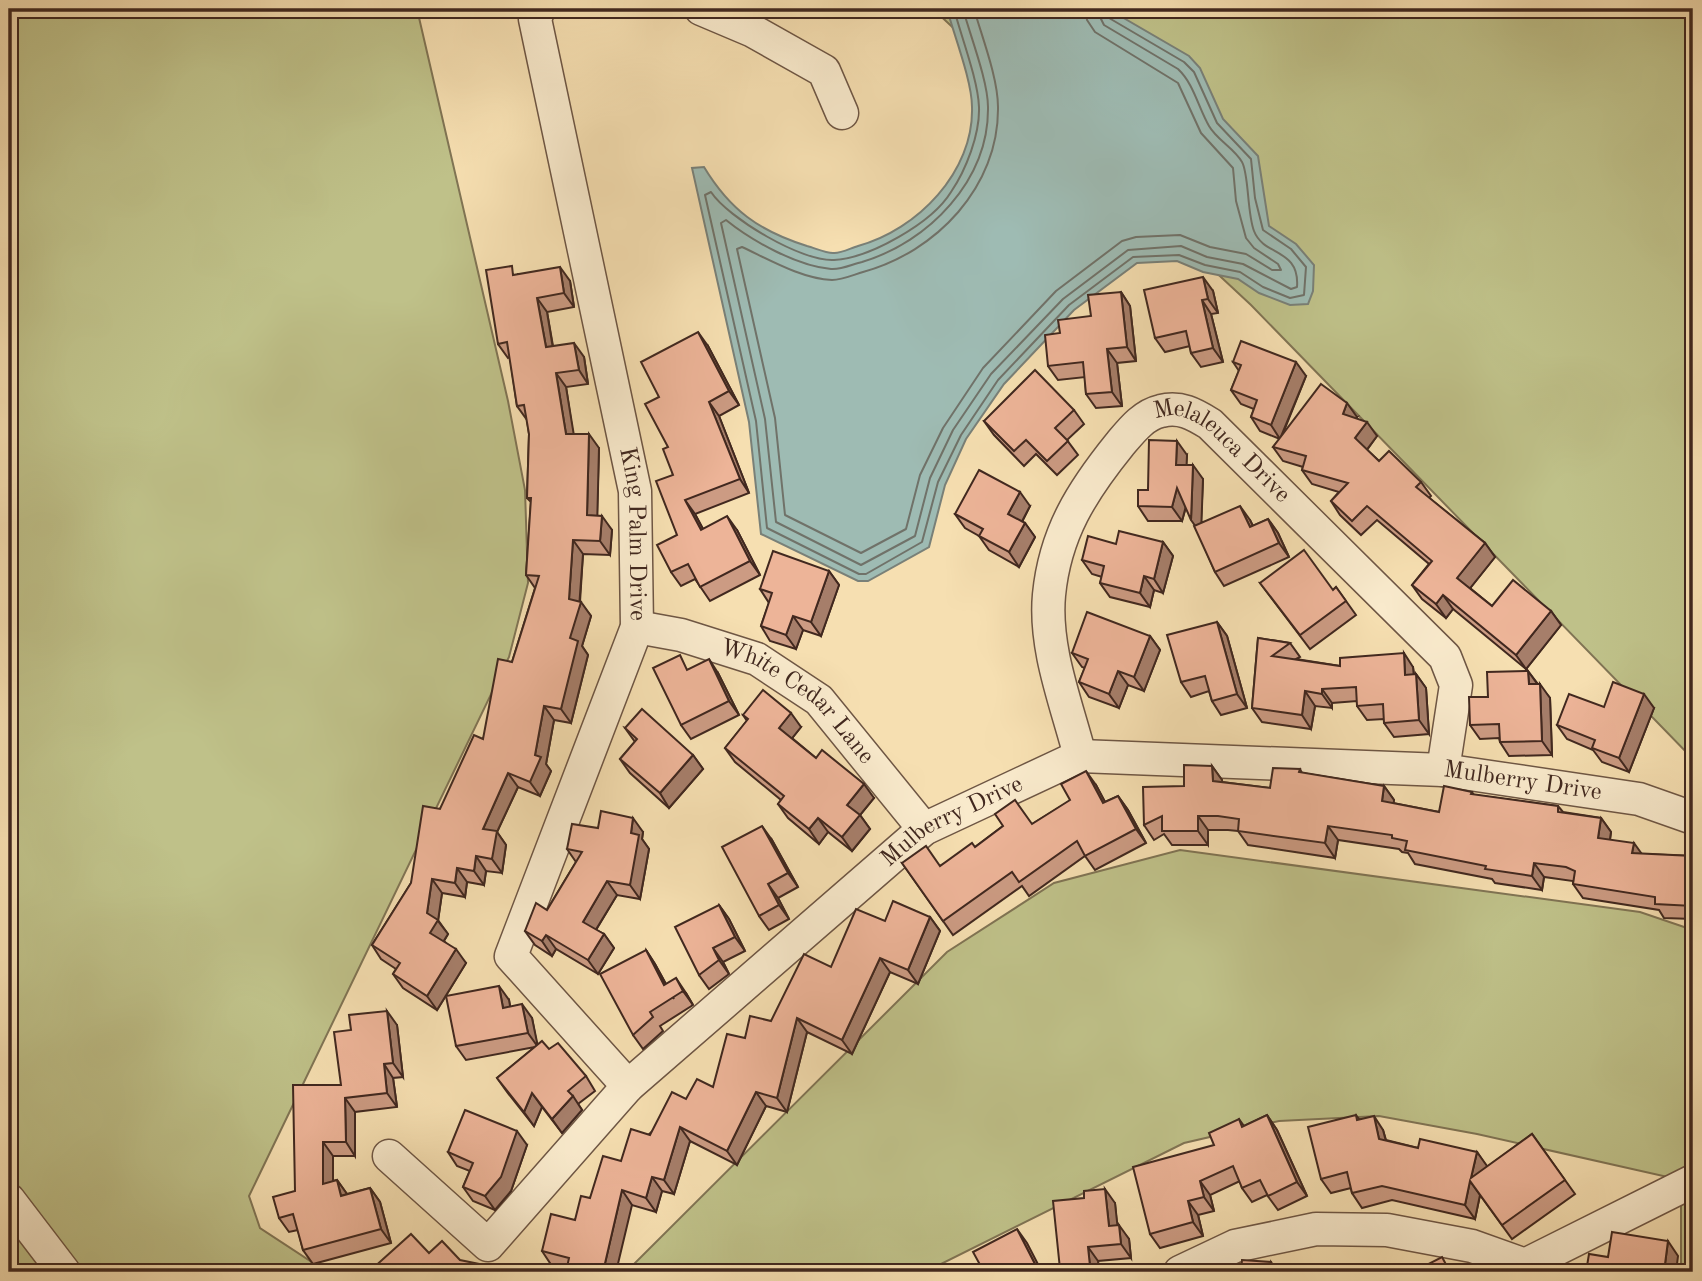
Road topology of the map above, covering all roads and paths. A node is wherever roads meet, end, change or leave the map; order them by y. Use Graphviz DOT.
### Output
graph roads {
  1 [pos="539,9"];
  2 [pos="701,9"];
  3 [pos="842,113"];
  4 [pos="637,627"];
  5 [pos="1080,756"];
  6 [pos="1443,769"];
  7 [pos="1693,818"];
  8 [pos="924,829"];
  9 [pos="628,1086"];
  10 [pos="389,1156"];
  11 [pos="1693,1181"];
  12 [pos="9,1200"];
  13 [pos="1525,1268"];
  14 [pos="64,1272"];
  15 [pos="1180,1272"];
  1 -- 4 [label="street, King Palm Drive"];
  2 -- 3 [label="street"];
  4 -- 8 [label="street, White Cedar Lane"];
  4 -- 9 [label="street, King Palm Drive"];
  5 -- 6 [label="street, Mulberry Drive"];
  5 -- 6 [label="street, Melaleuca Drive"];
  5 -- 8 [label="street, Mulberry Drive"];
  6 -- 7 [label="street, Mulberry Drive"];
  8 -- 9 [label="street, Mulberry Drive"];
  9 -- 10 [label="street, Mulberry Drive"];
  11 -- 13 [label="street"];
  12 -- 14 [label="street"];
  13 -- 15 [label="street"];
}
